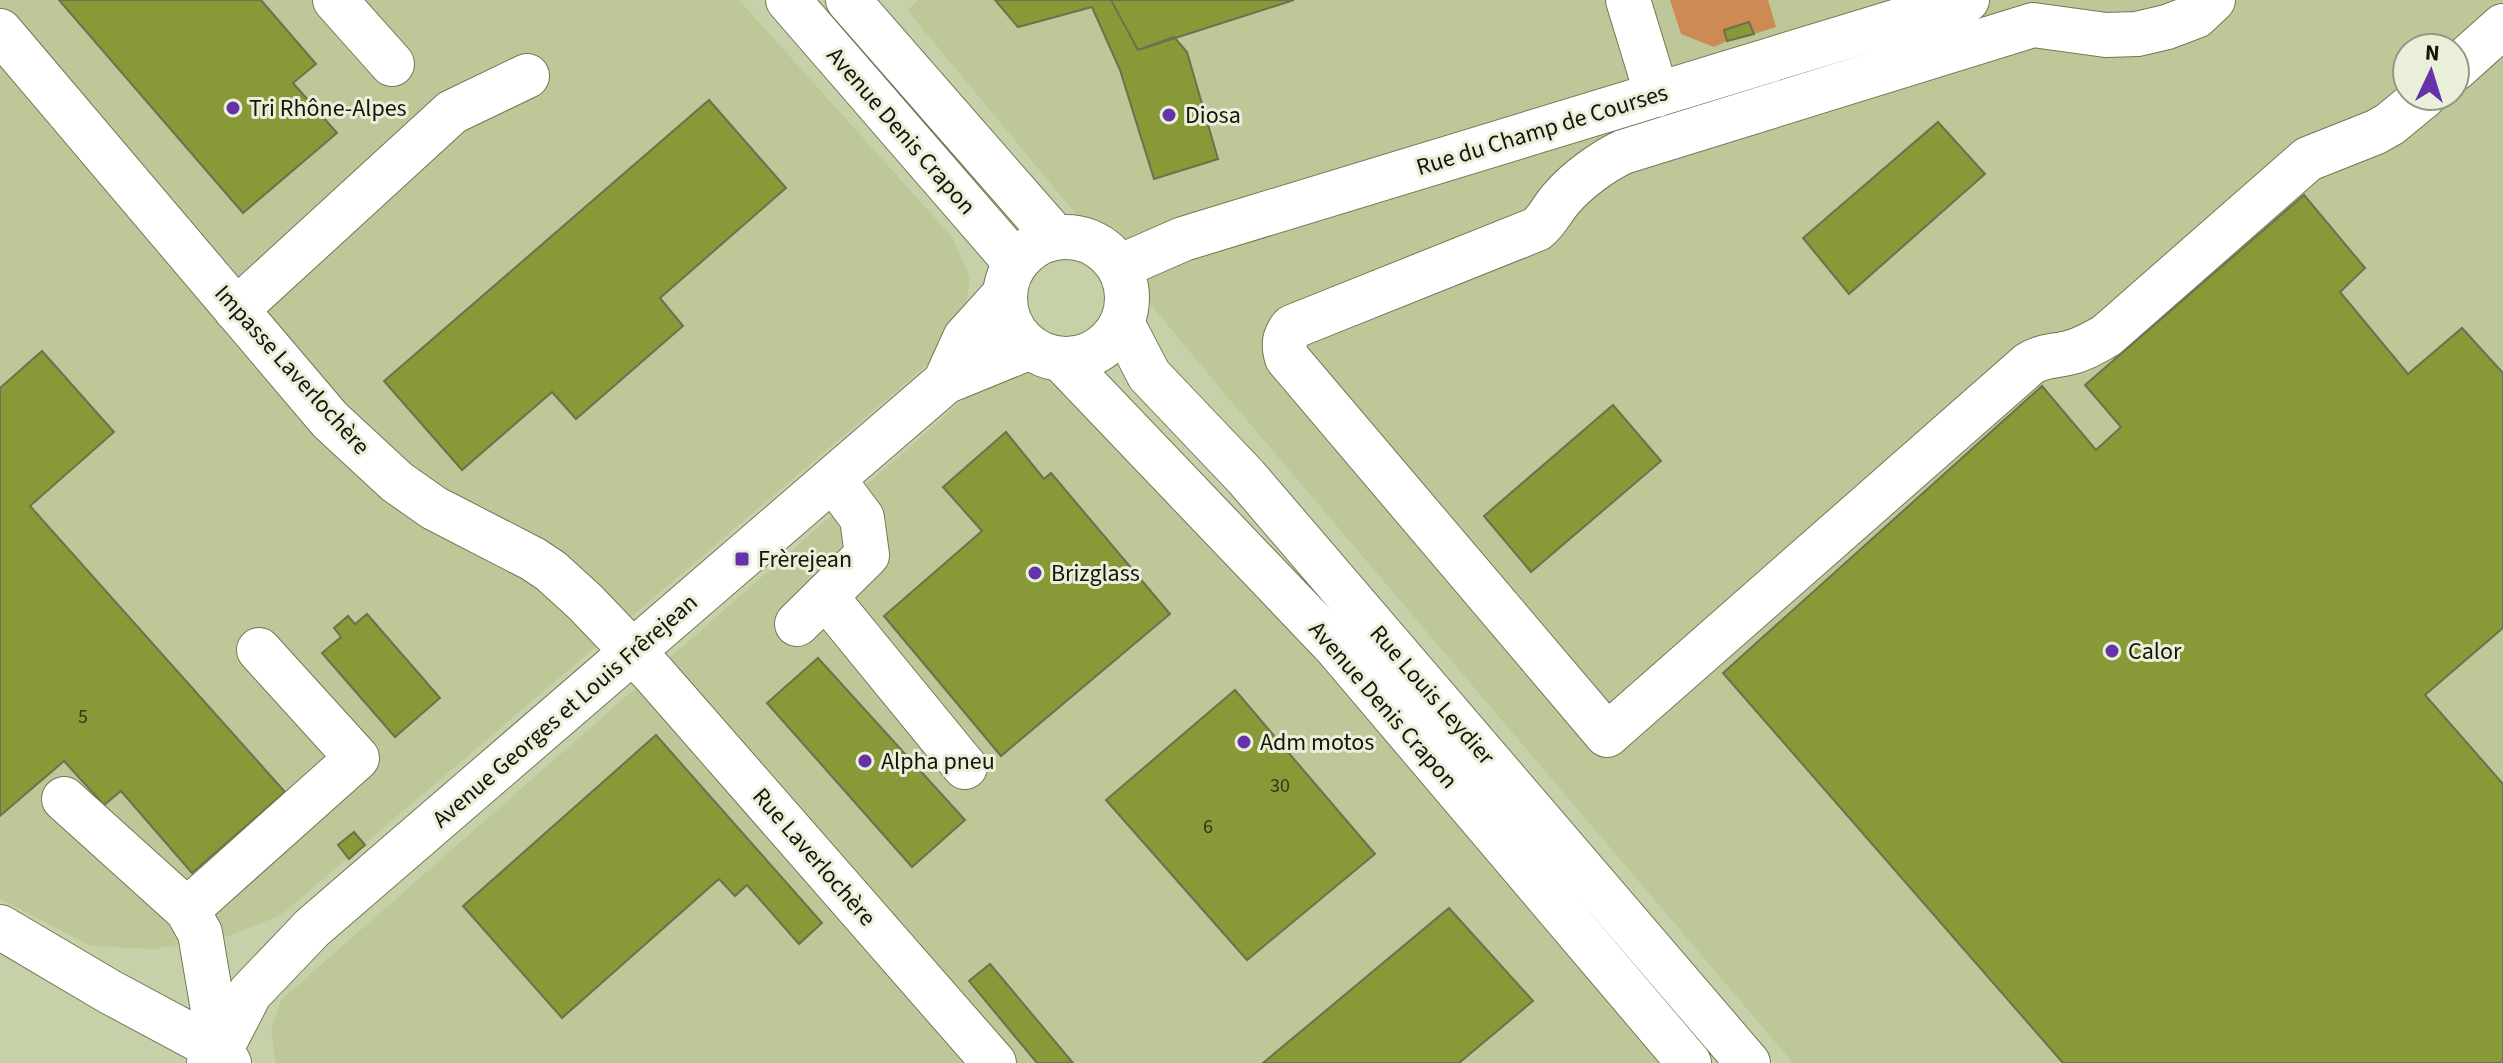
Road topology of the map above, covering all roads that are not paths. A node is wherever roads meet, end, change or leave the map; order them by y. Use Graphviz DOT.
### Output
graph roads {
  1 [pos="335,0"];
  2 [pos="788,0"];
  3 [pos="848,0"];
  4 [pos="1628,0"];
  5 [pos="1967,0"];
  6 [pos="2213,0"];
  7 [pos="2503,26"];
  8 [pos="0,31"];
  9 [pos="2471,55"];
  10 [pos="392,64"];
  11 [pos="527,76"];
  12 [pos="1657,95"];
  13 [pos="2405,112"];
  14 [pos="1055,237"];
  15 [pos="1119,267"];
  16 [pos="1009,279"];
  17 [pos="236,310"];
  18 [pos="1122,323"];
  19 [pos="1045,354"];
  20 [pos="945,382"];
  21 [pos="833,479"];
  22 [pos="259,650"];
  23 [pos="634,652"];
  24 [pos="965,767"];
  25 [pos="64,799"];
  26 [pos="187,910"];
  27 [pos="0,927"];
  28 [pos="219,1059"];
  29 [pos="994,1063"];
  30 [pos="1689,1063"];
  31 [pos="1748,1063"];
  1 -- 10 [label="street"];
  2 -- 16 [label="street, Avenue Denis Crapon"];
  3 -- 14 [label="street, Avenue Denis Crapon"];
  4 -- 12 [label="street"];
  5 -- 12 [label="street, Rue du Champ de Courses"];
  6 -- 13 [label="street"];
  7 -- 9 [label="street"];
  8 -- 17 [label="street, Impasse Laverlochère"];
  11 -- 17 [label="street"];
  12 -- 15 [label="street, Rue du Champ de Courses"];
  14 -- 15 [label="street"];
  14 -- 16 [label="street"];
  15 -- 18 [label="street"];
  16 -- 19 [label="street"];
  16 -- 20 [label="street, Avenue Georges et Louis Frêrejean"];
  17 -- 23 [label="street, Impasse Laverlochère"];
  18 -- 19 [label="street"];
  18 -- 31 [label="street, Rue Louis Leydier"];
  19 -- 20 [label="street, Avenue Georges et Louis Frêrejean"];
  19 -- 30 [label="street, Avenue Denis Crapon"];
  20 -- 21 [label="street, Avenue Georges et Louis Frêrejean"];
  21 -- 23 [label="street, Avenue Georges et Louis Frêrejean"];
  21 -- 24 [label="street"];
  22 -- 26 [label="street"];
  23 -- 28 [label="street, Avenue Georges et Louis Frêrejean"];
  23 -- 29 [label="street, Rue Laverlochère"];
  25 -- 26 [label="street"];
  26 -- 28 [label="street"];
  27 -- 28 [label="street"];
}
